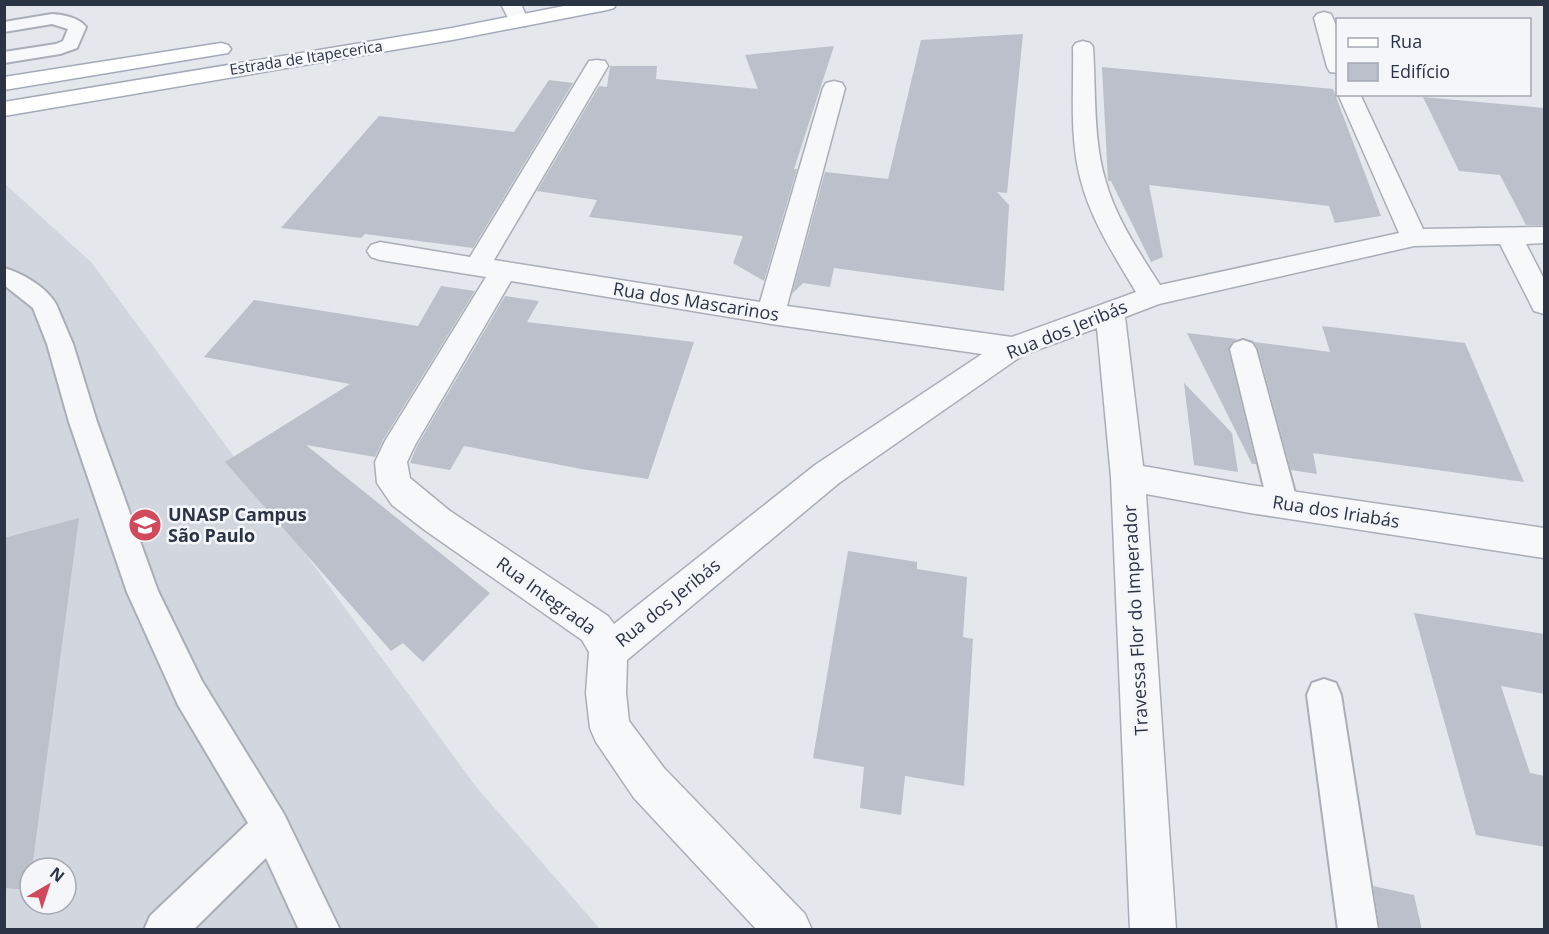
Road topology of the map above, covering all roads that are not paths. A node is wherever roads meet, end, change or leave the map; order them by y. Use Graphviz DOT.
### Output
graph roads {
  1 [pos="537,4"];
  2 [pos="607,4"];
  3 [pos="514,11"];
  4 [pos="1324,18"];
  5 [pos="414,20"];
  6 [pos="4,27"];
  7 [pos="237,46"];
  8 [pos="1083,47"];
  9 [pos="4,58"];
  10 [pos="1336,60"];
  11 [pos="597,66"];
  12 [pos="4,84"];
  13 [pos="834,88"];
  14 [pos="1350,96"];
  15 [pos="4,109"];
  16 [pos="1508,235"];
  17 [pos="1545,235"];
  18 [pos="1414,238"];
  19 [pos="380,251"];
  20 [pos="490,269"];
  21 [pos="4,276"];
  22 [pos="1153,296"];
  23 [pos="1545,304"];
  24 [pos="1110,311"];
  25 [pos="771,314"];
  26 [pos="1013,348"];
  27 [pos="1243,350"];
  28 [pos="1128,477"];
  29 [pos="1283,504"];
  30 [pos="1545,543"];
  31 [pos="608,652"];
  32 [pos="1324,694"];
  33 [pos="271,826"];
  34 [pos="164,930"];
  35 [pos="320,930"];
  36 [pos="789,930"];
  37 [pos="1153,930"];
  38 [pos="1358,930"];
  1 -- 3 [label="main road, Estrada de Itapecerica"];
  2 -- 3 [label="main road, Estrada de Itapecerica"];
  3 -- 5 [label="main road, Estrada de Itapecerica"];
  3 -- 15 [label="main road, Estrada de Itapecerica"];
  4 -- 10 [label="street"];
  6 -- 9 [label="lane"];
  7 -- 12 [label="main road, Estrada de Itapecerica"];
  8 -- 22 [label="street"];
  11 -- 20 [label="street, Rua Integrada"];
  13 -- 25 [label="street"];
  14 -- 18 [label="street"];
  16 -- 17 [label="street, Rua dos Jeribás"];
  16 -- 18 [label="street, Rua dos Jeribás"];
  16 -- 23 [label="street"];
  18 -- 22 [label="street, Rua dos Jeribás"];
  19 -- 20 [label="street, Rua dos Mascarinos"];
  20 -- 25 [label="street, Rua dos Mascarinos"];
  20 -- 31 [label="street, Rua Integrada"];
  21 -- 33 [label="lane"];
  22 -- 24 [label="street, Rua dos Jeribás"];
  24 -- 26 [label="street, Rua dos Jeribás"];
  24 -- 28 [label="street, Travessa Flor do Imperador"];
  25 -- 26 [label="street, Rua dos Mascarinos"];
  26 -- 31 [label="street, Rua dos Jeribás"];
  27 -- 29 [label="lane"];
  28 -- 29 [label="street, Rua dos Iriabás"];
  28 -- 37 [label="street, Travessa Flor do Imperador"];
  29 -- 30 [label="street, Rua dos Iriabás"];
  31 -- 36 [label="street, Rua Integrada"];
  32 -- 38 [label="lane"];
  33 -- 34 [label="lane"];
  33 -- 35 [label="lane"];
}
